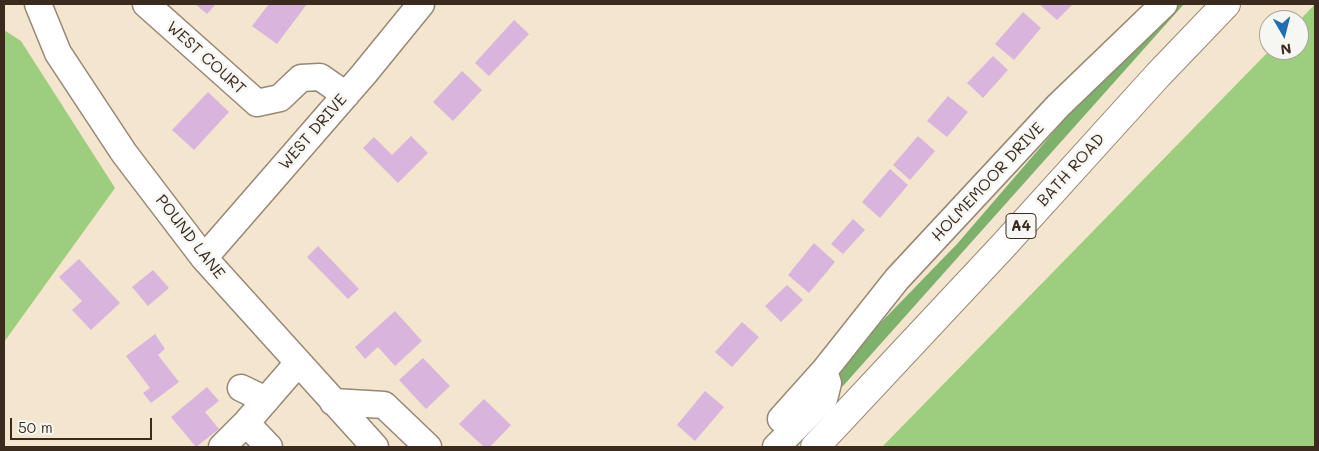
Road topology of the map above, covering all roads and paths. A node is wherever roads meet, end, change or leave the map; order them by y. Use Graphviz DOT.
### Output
graph roads {
  1 [pos="38,4"];
  2 [pos="146,4"];
  3 [pos="421,4"];
  4 [pos="1164,4"];
  5 [pos="1226,4"];
  6 [pos="346,95"];
  7 [pos="204,258"];
  8 [pos="298,363"];
  9 [pos="824,372"];
  10 [pos="241,388"];
  11 [pos="266,400"];
  12 [pos="333,402"];
  13 [pos="781,419"];
  14 [pos="246,423"];
  15 [pos="222,447"];
  16 [pos="269,447"];
  17 [pos="375,447"];
  18 [pos="428,447"];
  19 [pos="776,447"];
  20 [pos="815,447"];
  1 -- 7 [label="street, POUND LANE"];
  2 -- 6 [label="street, WEST COURT"];
  3 -- 6 [label="street, WEST DRIVE"];
  4 -- 9 [label="street, HOLMEMOOR DRIVE"];
  5 -- 20 [label="main road, BATH ROAD / A4"];
  6 -- 7 [label="street, WEST DRIVE"];
  7 -- 8 [label="street, POUND LANE"];
  8 -- 11 [label="street"];
  8 -- 12 [label="street, POUND LANE"];
  9 -- 13 [label="street, HOLMEMOOR DRIVE"];
  9 -- 19 [label="street"];
  10 -- 11 [label="street"];
  11 -- 14 [label="street"];
  12 -- 17 [label="street, POUND LANE"];
  12 -- 18 [label="street"];
  14 -- 15 [label="street"];
  14 -- 16 [label="street"];
}
